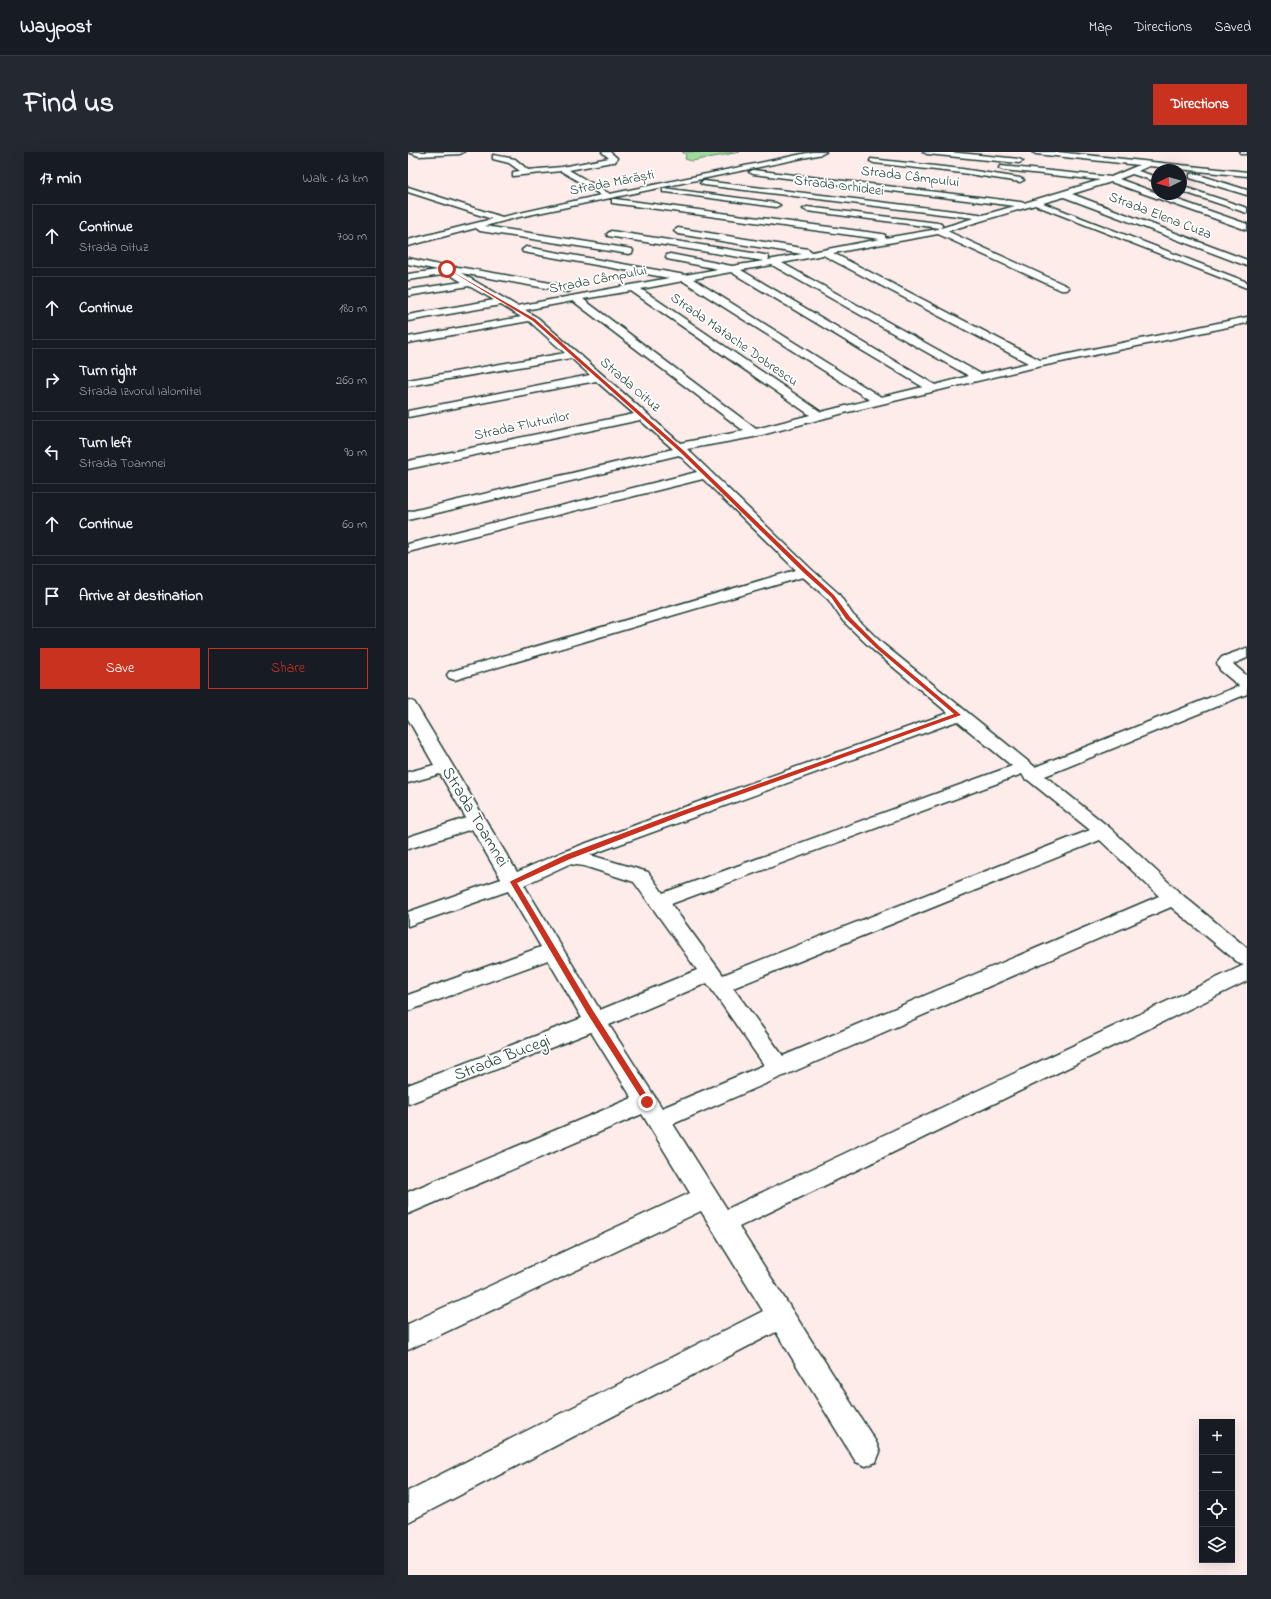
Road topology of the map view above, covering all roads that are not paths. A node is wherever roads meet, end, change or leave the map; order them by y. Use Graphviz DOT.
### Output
graph roads {
  1 [pos="412,152"];
  2 [pos="460,152"];
  3 [pos="606,152"];
  4 [pos="822,152"];
  5 [pos="927,152"];
  6 [pos="1036,152"];
  7 [pos="1104,152"];
  8 [pos="496,158"];
  9 [pos="1094,158"];
  10 [pos="874,161"];
  11 [pos="1027,162"];
  12 [pos="1149,163"];
  13 [pos="1202,163"];
  14 [pos="1164,164"];
  15 [pos="1189,167"];
  16 [pos="1003,168"];
  17 [pos="562,169"];
  18 [pos="739,170"];
  19 [pos="1132,172"];
  20 [pos="527,173"];
  21 [pos="516,174"];
  22 [pos="1110,174"];
  23 [pos="1247,174"];
  24 [pos="1151,178"];
  25 [pos="688,181"];
  26 [pos="1027,181"];
  27 [pos="670,185"];
  28 [pos="1064,185"];
  29 [pos="651,188"];
  30 [pos="1082,188"];
  31 [pos="1187,190"];
  32 [pos="410,191"];
  33 [pos="736,193"];
  34 [pos="1247,193"];
  35 [pos="1035,194"];
  36 [pos="1062,195"];
  37 [pos="1094,195"];
  38 [pos="608,196"];
  39 [pos="599,198"];
  40 [pos="1033,204"];
  41 [pos="776,206"];
  42 [pos="807,209"];
  43 [pos="1247,211"];
  44 [pos="478,212"];
  45 [pos="464,215"];
  46 [pos="986,217"];
  47 [pos="501,219"];
  48 [pos="471,227"];
  49 [pos="1247,227"];
  50 [pos="951,228"];
  51 [pos="678,231"];
  52 [pos="939,231"];
  53 [pos="611,234"];
  54 [pos="899,239"];
  55 [pos="408,243"];
  56 [pos="526,250"];
  57 [pos="629,251"];
  58 [pos="826,253"];
  59 [pos="815,255"];
  60 [pos="670,257"];
  61 [pos="408,261"];
  62 [pos="776,262"];
  63 [pos="1247,263"];
  64 [pos="732,269"];
  65 [pos="449,270"];
  66 [pos="408,276"];
  67 [pos="685,278"];
  68 [pos="471,283"];
  69 [pos="1247,285"];
  70 [pos="633,288"];
  71 [pos="1064,288"];
  72 [pos="568,289"];
  73 [pos="408,293"];
  74 [pos="574,298"];
  75 [pos="501,302"];
  76 [pos="516,309"];
  77 [pos="408,318"];
  78 [pos="531,318"];
  79 [pos="1247,320"];
  80 [pos="408,340"];
  81 [pos="573,355"];
  82 [pos="1039,364"];
  83 [pos="597,377"];
  84 [pos="980,378"];
  85 [pos="408,383"];
  86 [pos="934,389"];
  87 [pos="879,401"];
  88 [pos="408,414"];
  89 [pos="642,416"];
  90 [pos="819,416"];
  91 [pos="754,433"];
  92 [pos="680,449"];
  93 [pos="408,465"];
  94 [pos="706,474"];
  95 [pos="408,516"];
  96 [pos="408,548"];
  97 [pos="806,572"];
  98 [pos="1247,653"];
  99 [pos="455,675"];
  100 [pos="1247,684"];
  101 [pos="1247,688"];
  102 [pos="410,714"];
  103 [pos="958,715"];
  104 [pos="445,767"];
  105 [pos="1027,771"];
  106 [pos="408,778"];
  107 [pos="476,821"];
  108 [pos="1103,832"];
  109 [pos="408,843"];
  110 [pos="567,857"];
  111 [pos="513,882"];
  112 [pos="1173,898"];
  113 [pos="660,901"];
  114 [pos="408,919"];
  115 [pos="554,950"];
  116 [pos="1247,959"];
  117 [pos="1247,972"];
  118 [pos="715,979"];
  119 [pos="408,1003"];
  120 [pos="592,1016"];
  121 [pos="779,1068"];
  122 [pos="408,1095"];
  123 [pos="653,1111"];
  124 [pos="706,1197"];
  125 [pos="408,1203"];
  126 [pos="723,1223"];
  127 [pos="780,1316"];
  128 [pos="408,1337"];
  129 [pos="866,1452"];
  130 [pos="408,1507"];
  1 -- 2 [label="street"];
  3 -- 17 [label="street"];
  4 -- 18 [label="street, Strada Mărăști"];
  5 -- 11 [label="street"];
  6 -- 9 [label="street"];
  7 -- 9 [label="street"];
  8 -- 20 [label="street"];
  9 -- 12 [label="street"];
  10 -- 26 [label="street"];
  12 -- 14 [label="street"];
  12 -- 19 [label="street, Strada Câmpului"];
  13 -- 14 [label="street"];
  15 -- 23 [label="street"];
  15 -- 34 [label="street"];
  16 -- 22 [label="street"];
  17 -- 20 [label="street"];
  17 -- 38 [label="street"];
  18 -- 25 [label="street, Strada Mărăști"];
  18 -- 40 [label="street, Strada Câmpului"];
  19 -- 22 [label="street, Strada Câmpului"];
  19 -- 24 [label="street"];
  20 -- 21 [label="street"];
  22 -- 30 [label="street, Strada Câmpului"];
  22 -- 49 [label="street"];
  25 -- 27 [label="street, Strada Mărăști"];
  25 -- 46 [label="street, Strada Orhideei"];
  27 -- 29 [label="street, Strada Mărăști"];
  27 -- 33 [label="street"];
  28 -- 30 [label="street"];
  29 -- 38 [label="street, Strada Mărăști"];
  29 -- 41 [label="street"];
  30 -- 36 [label="street, Strada Câmpului"];
  30 -- 37 [label="street"];
  31 -- 43 [label="street"];
  32 -- 44 [label="street"];
  35 -- 36 [label="street"];
  36 -- 40 [label="street, Strada Câmpului"];
  36 -- 63 [label="street, Strada Elena Cuza"];
  38 -- 39 [label="street, Strada Mărăști"];
  39 -- 47 [label="street, Strada Mărăști"];
  39 -- 54 [label="street"];
  40 -- 46 [label="street, Strada Câmpului"];
  40 -- 69 [label="street"];
  42 -- 50 [label="street"];
  44 -- 45 [label="street"];
  44 -- 47 [label="street"];
  46 -- 50 [label="street, Strada Câmpului"];
  47 -- 48 [label="street, Strada Mărăști"];
  48 -- 55 [label="street, Strada Mărăști"];
  48 -- 57 [label="street"];
  50 -- 52 [label="street, Strada Câmpului"];
  51 -- 59 [label="street"];
  52 -- 54 [label="street, Strada Câmpului"];
  52 -- 71 [label="street"];
  53 -- 62 [label="street, Strada Câmpului"];
  54 -- 58 [label="street, Strada Câmpului"];
  56 -- 67 [label="street"];
  58 -- 59 [label="street, Strada Câmpului"];
  58 -- 82 [label="street"];
  59 -- 62 [label="street, Strada Câmpului"];
  60 -- 64 [label="street"];
  61 -- 65 [label="street, Strada Oituz"];
  62 -- 64 [label="street, Strada Câmpului"];
  62 -- 84 [label="street"];
  64 -- 67 [label="street, Strada Câmpului"];
  64 -- 86 [label="street"];
  65 -- 66 [label="street"];
  65 -- 68 [label="street, Strada Oituz"];
  65 -- 72 [label="street"];
  67 -- 70 [label="street, Strada Câmpului"];
  67 -- 87 [label="street"];
  68 -- 73 [label="street"];
  68 -- 75 [label="street, Strada Oituz"];
  70 -- 74 [label="street, Strada Câmpului"];
  70 -- 90 [label="street, Strada Matache Dobrescu"];
  74 -- 76 [label="street, Strada Câmpului"];
  74 -- 91 [label="street"];
  75 -- 76 [label="street, Strada Oituz"];
  75 -- 77 [label="street"];
  76 -- 78 [label="street, Strada Oituz"];
  78 -- 80 [label="street"];
  78 -- 81 [label="street, Strada Oituz"];
  79 -- 82 [label="street"];
  81 -- 83 [label="street, Strada Oituz"];
  81 -- 85 [label="street"];
  82 -- 84 [label="street"];
  83 -- 88 [label="street"];
  83 -- 89 [label="street, Strada Oituz"];
  84 -- 86 [label="street"];
  86 -- 87 [label="street"];
  87 -- 90 [label="street"];
  89 -- 92 [label="street, Strada Oituz"];
  89 -- 93 [label="street, Strada Fluturilor"];
  90 -- 91 [label="street"];
  91 -- 92 [label="street"];
  92 -- 94 [label="street, Strada Oituz"];
  92 -- 95 [label="street"];
  94 -- 96 [label="street"];
  94 -- 97 [label="street, Strada Oituz"];
  97 -- 99 [label="street"];
  97 -- 103 [label="street, Strada Oituz"];
  98 -- 100 [label="street"];
  101 -- 105 [label="street"];
  102 -- 104 [label="street, Strada Toamnei"];
  103 -- 105 [label="street, Strada Oituz"];
  103 -- 110 [label="street"];
  104 -- 106 [label="street"];
  104 -- 107 [label="street, Strada Toamnei"];
  105 -- 108 [label="street, Strada Oituz"];
  105 -- 113 [label="street"];
  107 -- 109 [label="street"];
  107 -- 111 [label="street, Strada Toamnei"];
  108 -- 112 [label="street, Strada Oituz"];
  108 -- 118 [label="street, Strada Bucegi"];
  110 -- 111 [label="street"];
  110 -- 113 [label="street"];
  111 -- 114 [label="street"];
  111 -- 115 [label="street, Strada Toamnei"];
  112 -- 116 [label="street, Strada Oituz"];
  112 -- 121 [label="street"];
  113 -- 118 [label="street"];
  115 -- 119 [label="street"];
  115 -- 120 [label="street, Strada Toamnei"];
  117 -- 126 [label="street"];
  118 -- 120 [label="street, Strada Bucegi"];
  118 -- 121 [label="street"];
  120 -- 122 [label="street, Strada Bucegi"];
  120 -- 123 [label="street, Strada Toamnei"];
  121 -- 123 [label="street"];
  123 -- 124 [label="street, Strada Toamnei"];
  123 -- 125 [label="street"];
  124 -- 126 [label="street, Strada Toamnei"];
  124 -- 128 [label="street"];
  126 -- 127 [label="street, Strada Toamnei"];
  127 -- 129 [label="street, Strada Toamnei"];
  127 -- 130 [label="street"];
}
